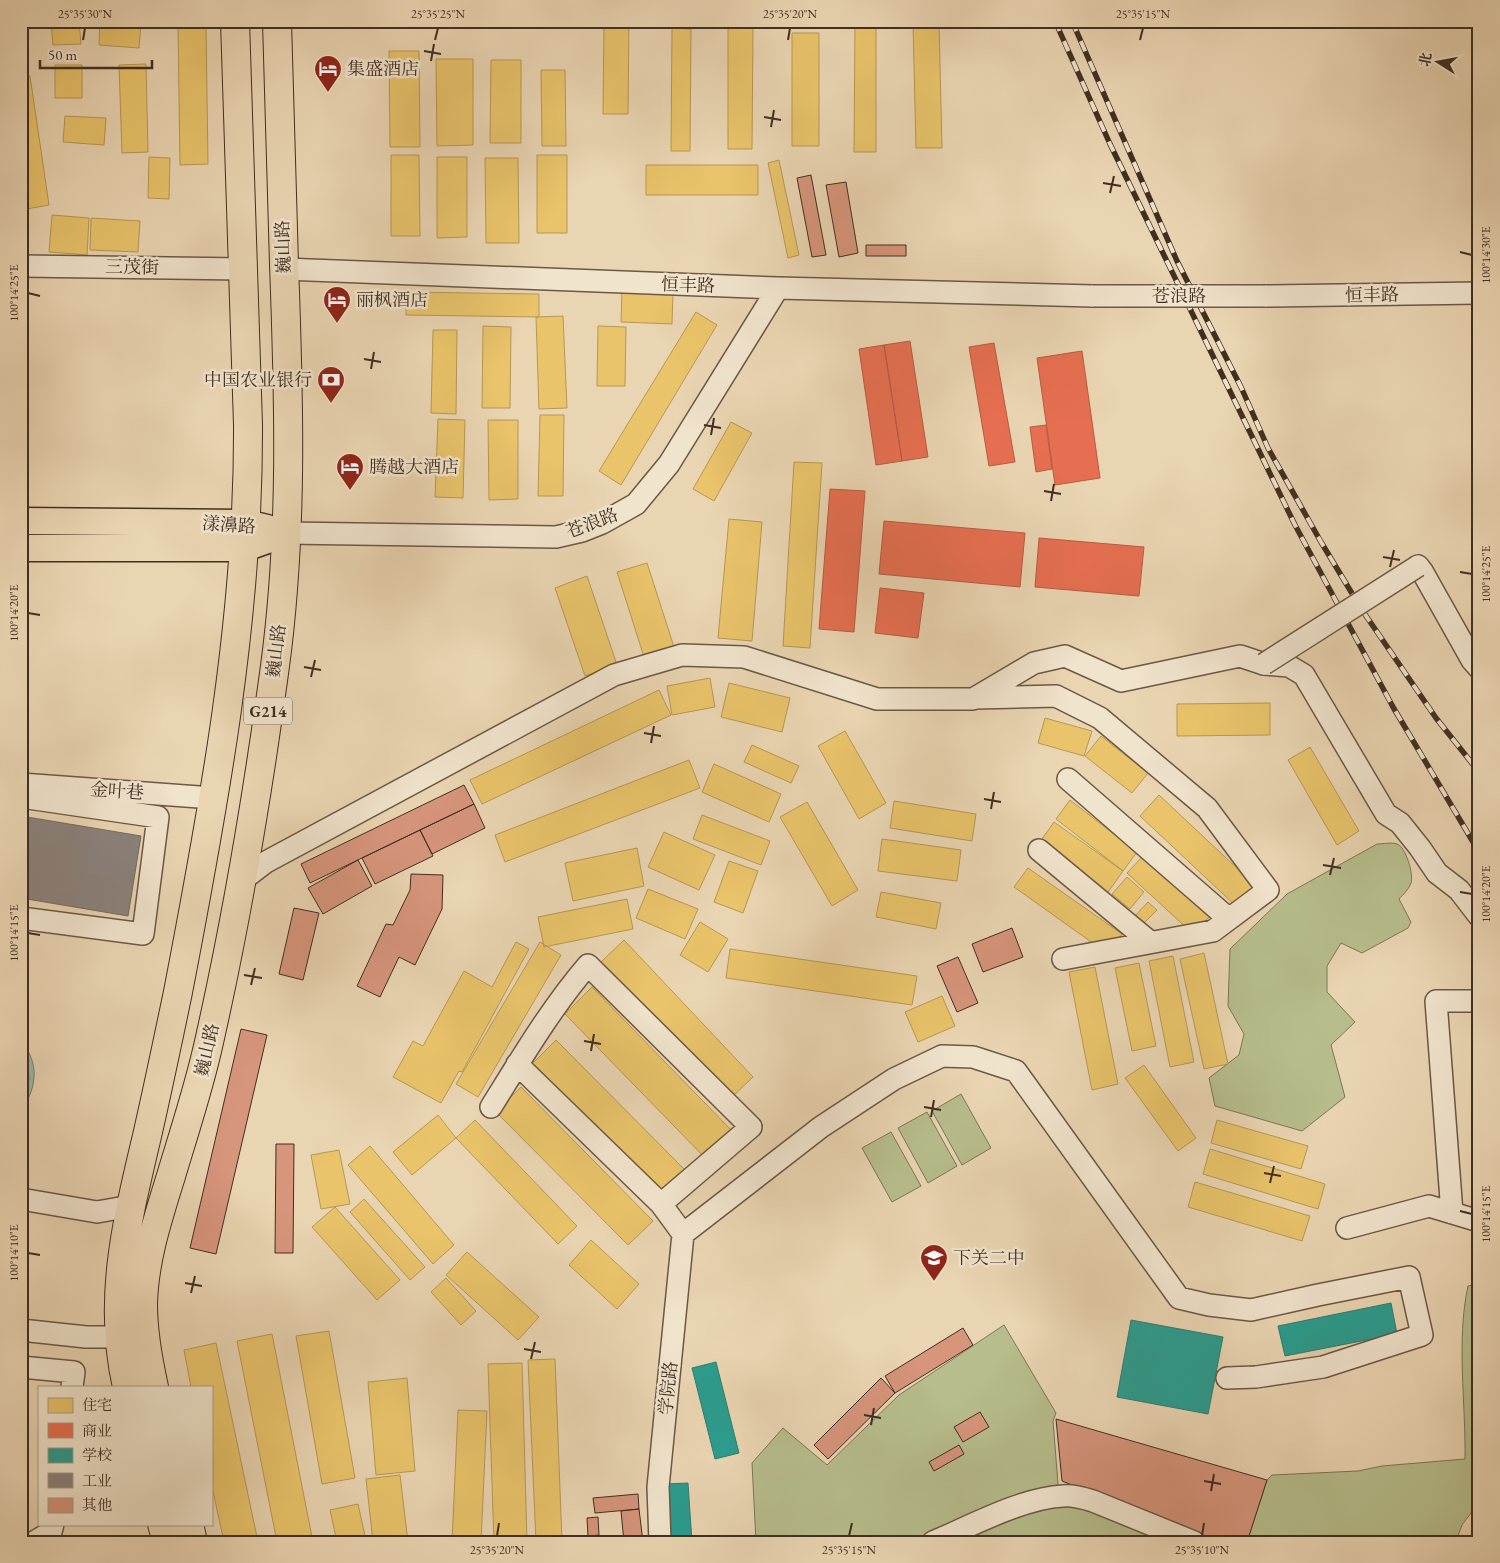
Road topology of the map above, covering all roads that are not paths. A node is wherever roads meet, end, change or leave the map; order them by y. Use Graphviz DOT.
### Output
graph roads {
  1 [pos="235,21"];
  2 [pos="277,21"];
  3 [pos="21,266"];
  4 [pos="243,269"];
  5 [pos="284,269"];
  6 [pos="778,288"];
  7 [pos="1479,293"];
  8 [pos="1092,296"];
  9 [pos="1265,296"];
  10 [pos="21,521"];
  11 [pos="287,533"];
  12 [pos="246,536"];
  13 [pos="21,548"];
  14 [pos="1264,664"];
  15 [pos="1479,668"];
  16 [pos="973,698"];
  17 [pos="1068,779"];
  18 [pos="21,784"];
  19 [pos="21,797"];
  20 [pos="213,798"];
  21 [pos="1039,850"];
  22 [pos="241,881"];
  23 [pos="1479,916"];
  24 [pos="21,918"];
  25 [pos="1229,919"];
  26 [pos="1150,942"];
  27 [pos="1063,959"];
  28 [pos="1479,1001"];
  29 [pos="517,1064"];
  30 [pos="491,1107"];
  31 [pos="21,1199"];
  32 [pos="661,1204"];
  33 [pos="131,1206"];
  34 [pos="160,1212"];
  35 [pos="1452,1213"];
  36 [pos="1479,1221"];
  37 [pos="1347,1228"];
  38 [pos="683,1234"];
  39 [pos="21,1330"];
  40 [pos="132,1336"];
  41 [pos="21,1367"];
  42 [pos="1227,1378"];
  43 [pos="72,1386"];
  44 [pos="128,1386"];
  45 [pos="154,1386"];
  46 [pos="52,1526"];
  47 [pos="163,1526"];
  48 [pos="189,1526"];
  49 [pos="34,1542"];
  50 [pos="167,1542"];
  51 [pos="193,1542"];
  52 [pos="660,1542"];
  53 [pos="933,1542"];
  54 [pos="1194,1542"];
  1 -- 4 [label="highway, 巍山路 / G214"];
  2 -- 5 [label="highway, 巍山路 / G214"];
  3 -- 4 [label="street, 三茂街"];
  4 -- 12 [label="highway, 巍山路 / G214"];
  5 -- 6 [label="street, 恒丰路"];
  5 -- 11 [label="highway, 巍山路 / G214"];
  6 -- 8 [label="street, 恒丰路"];
  6 -- 11 [label="street, 苍浪路"];
  7 -- 9 [label="street, 恒丰路"];
  8 -- 9 [label="street, 苍浪路, bridge"];
  10 -- 12 [label="main road, 漾濞路"];
  11 -- 12 [label="main road, 漾濞路"];
  11 -- 22 [label="highway, 巍山路 / G214"];
  12 -- 13 [label="main road, 漾濞路"];
  12 -- 20 [label="highway, 巍山路 / G214"];
  14 -- 15 [label="street, bridge"];
  14 -- 16 [label="street"];
  14 -- 23 [label="street"];
  16 -- 22 [label="street"];
  16 -- 25 [label="street"];
  17 -- 25 [label="street"];
  18 -- 20 [label="street, 金叶巷"];
  19 -- 24 [label="street"];
  20 -- 33 [label="highway, 巍山路 / G214"];
  21 -- 26 [label="street"];
  22 -- 34 [label="highway, 巍山路 / G214"];
  25 -- 26 [label="street"];
  26 -- 27 [label="street"];
  28 -- 35 [label="street"];
  29 -- 30 [label="street"];
  29 -- 32 [label="street"];
  29 -- 32 [label="street"];
  31 -- 33 [label="street"];
  32 -- 38 [label="street"];
  33 -- 34 [label="highway"];
  33 -- 40 [label="highway, 巍山路 / G214"];
  34 -- 40 [label="highway, 巍山路 / G214"];
  35 -- 36 [label="street"];
  35 -- 37 [label="street"];
  38 -- 42 [label="street"];
  38 -- 52 [label="street, 学院路"];
  39 -- 40 [label="street"];
  40 -- 44 [label="highway, 巍山路 / G214"];
  40 -- 45 [label="highway, 巍山路 / G214"];
  41 -- 43 [label="street"];
  46 -- 49 [label="street"];
  47 -- 50 [label="highway"];
  48 -- 51 [label="highway"];
  53 -- 54 [label="street"];
}
